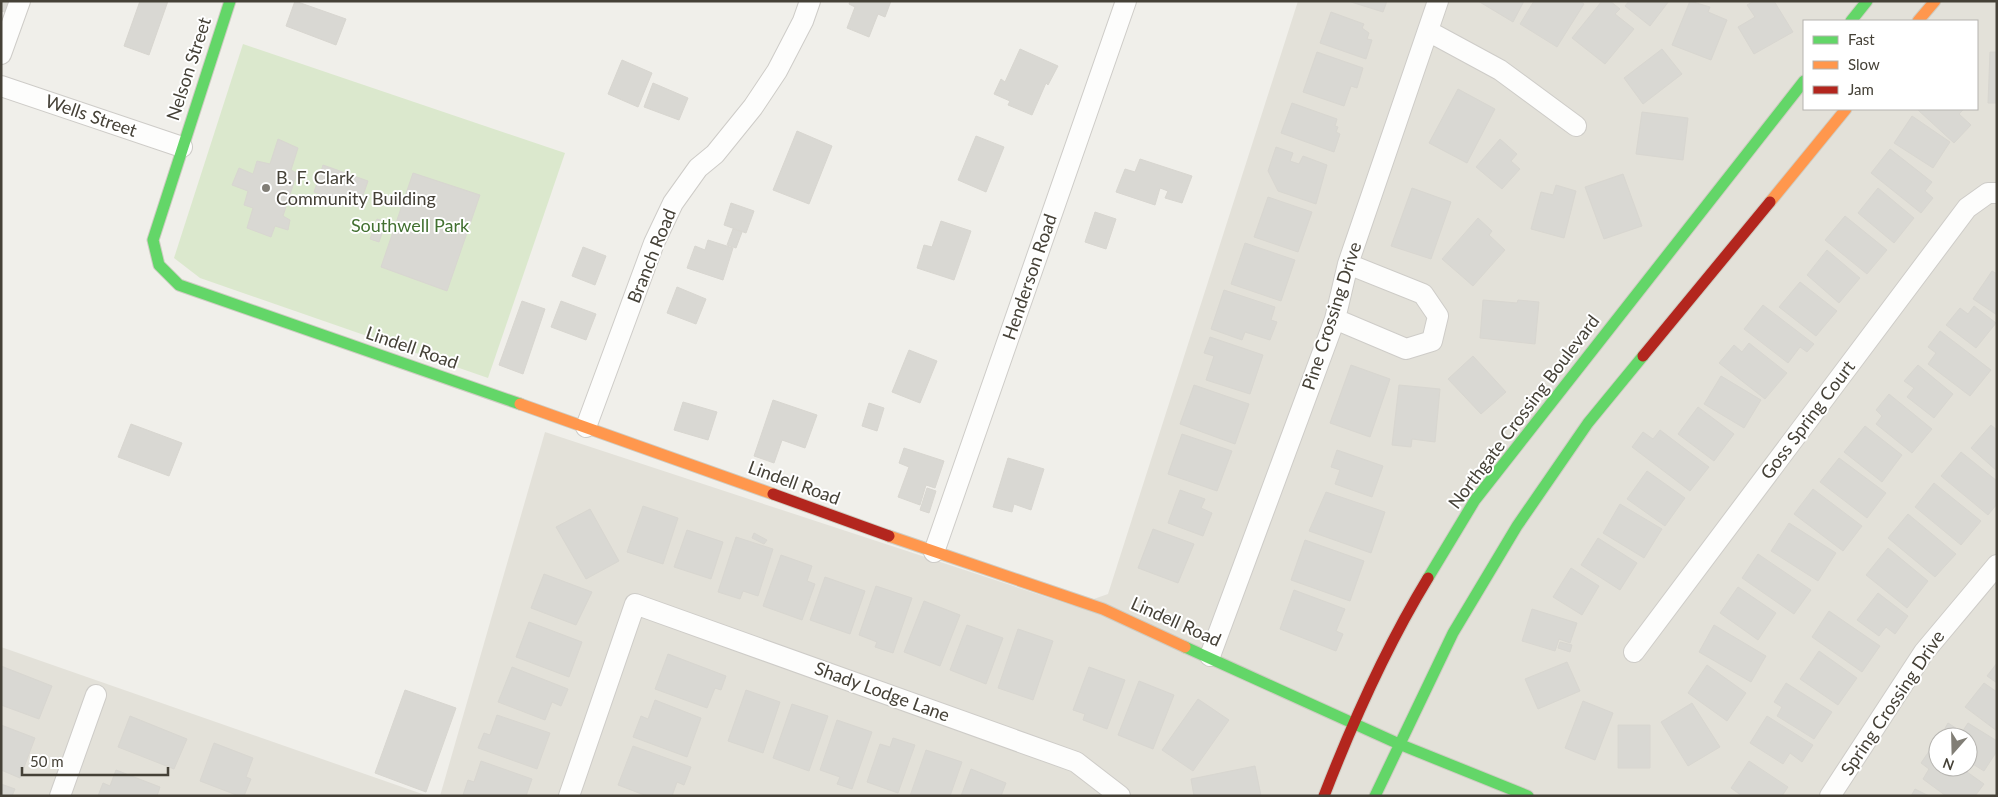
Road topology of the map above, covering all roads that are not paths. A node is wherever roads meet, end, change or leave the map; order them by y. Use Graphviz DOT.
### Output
graph roads {
  1 [pos="20,1"];
  2 [pos="230,1"];
  3 [pos="810,1"];
  4 [pos="1126,1"];
  5 [pos="1438,1"];
  6 [pos="1867,1"];
  7 [pos="1935,1"];
  8 [pos="1852,20"];
  9 [pos="1919,20"];
  10 [pos="1428,30"];
  11 [pos="1,54"];
  12 [pos="1803,82"];
  13 [pos="1,86"];
  14 [pos="1845,110"];
  15 [pos="1576,126"];
  16 [pos="182,147"];
  17 [pos="1992,193"];
  18 [pos="1348,264"];
  19 [pos="1335,320"];
  20 [pos="586,427"];
  21 [pos="934,552"];
  22 [pos="1997,566"];
  23 [pos="1634,652"];
  24 [pos="1210,656"];
  25 [pos="96,695"];
  26 [pos="1353,721"];
  27 [pos="1399,744"];
  28 [pos="1524,795"];
  29 [pos="60,796"];
  30 [pos="569,796"];
  31 [pos="1120,796"];
  32 [pos="1324,796"];
  33 [pos="1375,796"];
  34 [pos="1830,796"];
  1 -- 11 [label="street"];
  2 -- 16 [label="main road, Nelson Street"];
  3 -- 20 [label="street, Branch Road"];
  4 -- 21 [label="street, Henderson Road"];
  5 -- 10 [label="street, Pine Crossing Drive"];
  6 -- 8 [label="main road"];
  7 -- 9 [label="main road"];
  10 -- 15 [label="street"];
  10 -- 18 [label="street, Pine Crossing Drive"];
  12 -- 26 [label="main road, Northgate Crossing Boulevard"];
  13 -- 16 [label="street, Wells Street"];
  14 -- 27 [label="main road"];
  16 -- 20 [label="main road, Lindell Road"];
  17 -- 23 [label="street, Goss Spring Court"];
  18 -- 19 [label="street, Pine Crossing Drive"];
  18 -- 19 [label="street"];
  19 -- 24 [label="street, Pine Crossing Drive"];
  20 -- 21 [label="main road, Lindell Road"];
  21 -- 24 [label="main road, Lindell Road"];
  22 -- 34 [label="street, Spring Crossing Drive"];
  24 -- 26 [label="main road, Lindell Road"];
  25 -- 29 [label="street"];
  26 -- 27 [label="main road, Lindell Road"];
  26 -- 32 [label="main road, Northgate Crossing Boulevard"];
  27 -- 28 [label="main road, Lindell Road"];
  27 -- 33 [label="main road"];
  30 -- 31 [label="street, Shady Lodge Lane"];
}
